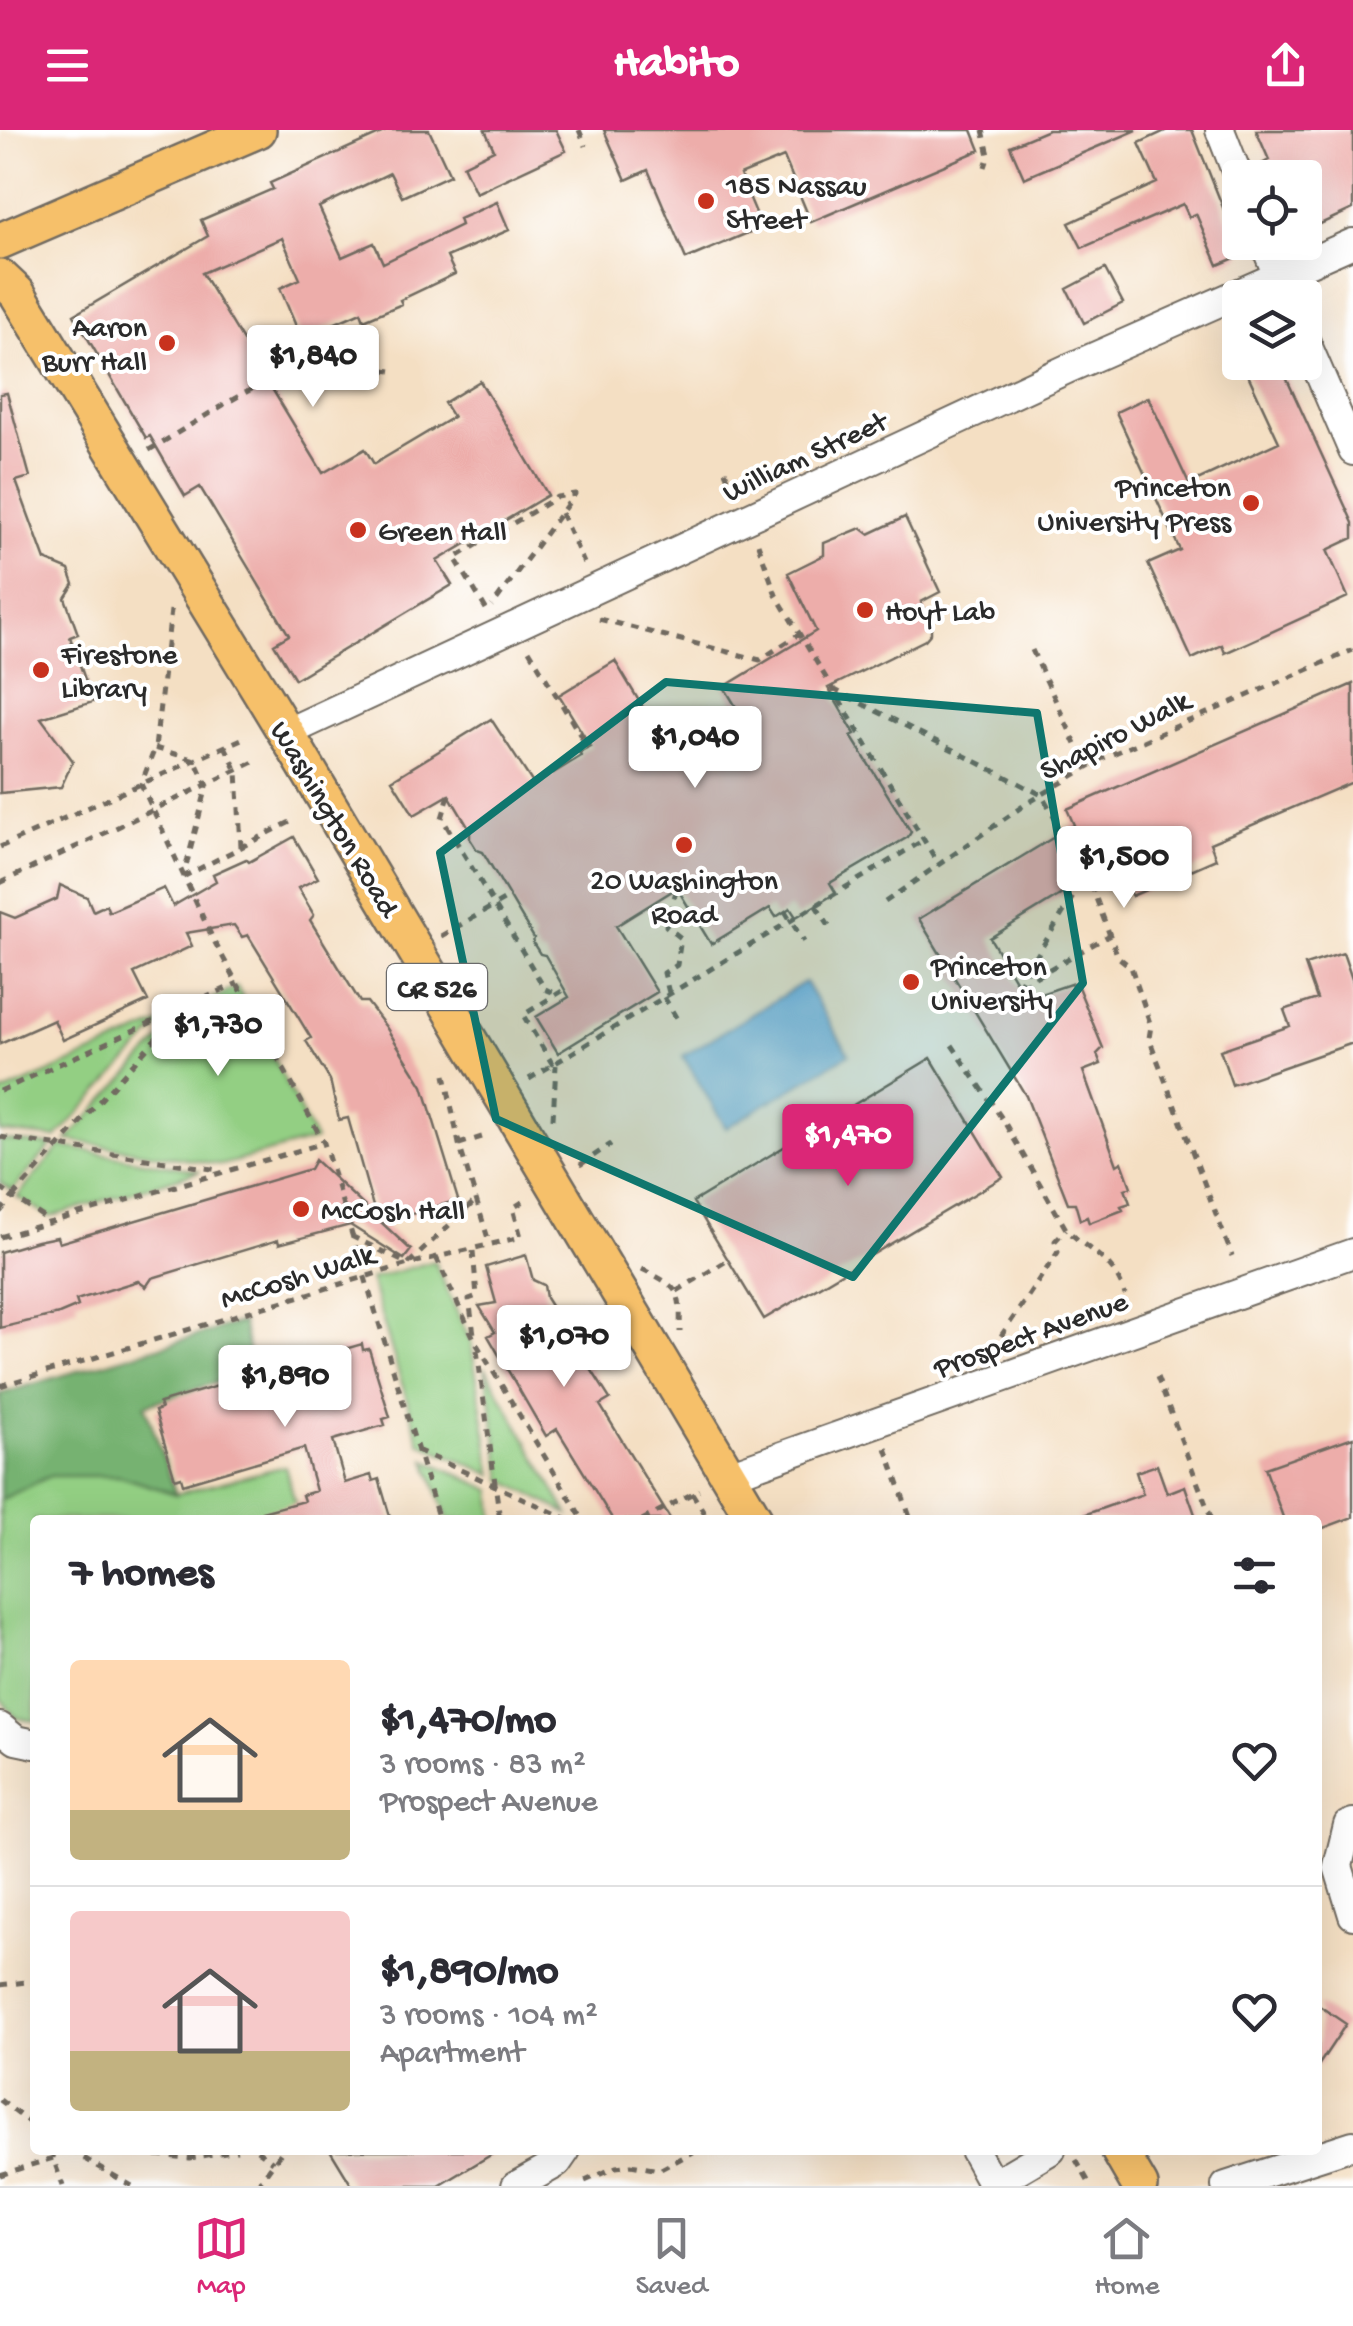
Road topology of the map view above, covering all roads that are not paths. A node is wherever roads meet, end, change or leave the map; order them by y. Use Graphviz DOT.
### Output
graph roads {
  1 [pos="258,130"];
  2 [pos="1220,130"];
  3 [pos="1232,160"];
  4 [pos="0,241"];
  5 [pos="1353,243"];
  6 [pos="0,277"];
  7 [pos="1294,280"];
  8 [pos="1222,310"];
  9 [pos="1322,379"];
  10 [pos="1353,451"];
  11 [pos="286,733"];
  12 [pos="1353,1253"];
  13 [pos="728,1474"];
  14 [pos="752,1515"];
  15 [pos="0,1727"];
  16 [pos="30,1743"];
  17 [pos="1353,1823"];
  18 [pos="1353,1915"];
  19 [pos="1353,2145"];
  20 [pos="563,2155"];
  21 [pos="977,2155"];
  22 [pos="1053,2155"];
  23 [pos="1122,2155"];
  24 [pos="992,2185"];
  25 [pos="516,2186"];
  26 [pos="1140,2186"];
  27 [pos="1226,2186"];
  1 -- 4 [label="main road"];
  2 -- 3 [label="street"];
  5 -- 7 [label="street, William Street"];
  6 -- 11 [label="main road, Washington Road / CR 526"];
  8 -- 11 [label="street, William Street"];
  9 -- 10 [label="street"];
  11 -- 13 [label="main road, Washington Road / CR 526"];
  12 -- 13 [label="street, Prospect Avenue"];
  13 -- 14 [label="main road, Washington Road / CR 526"];
  15 -- 16 [label="street"];
  17 -- 18 [label="street"];
  19 -- 27 [label="street"];
  20 -- 25 [label="street"];
  21 -- 24 [label="street"];
  22 -- 24 [label="street"];
  23 -- 26 [label="main road"];
}
